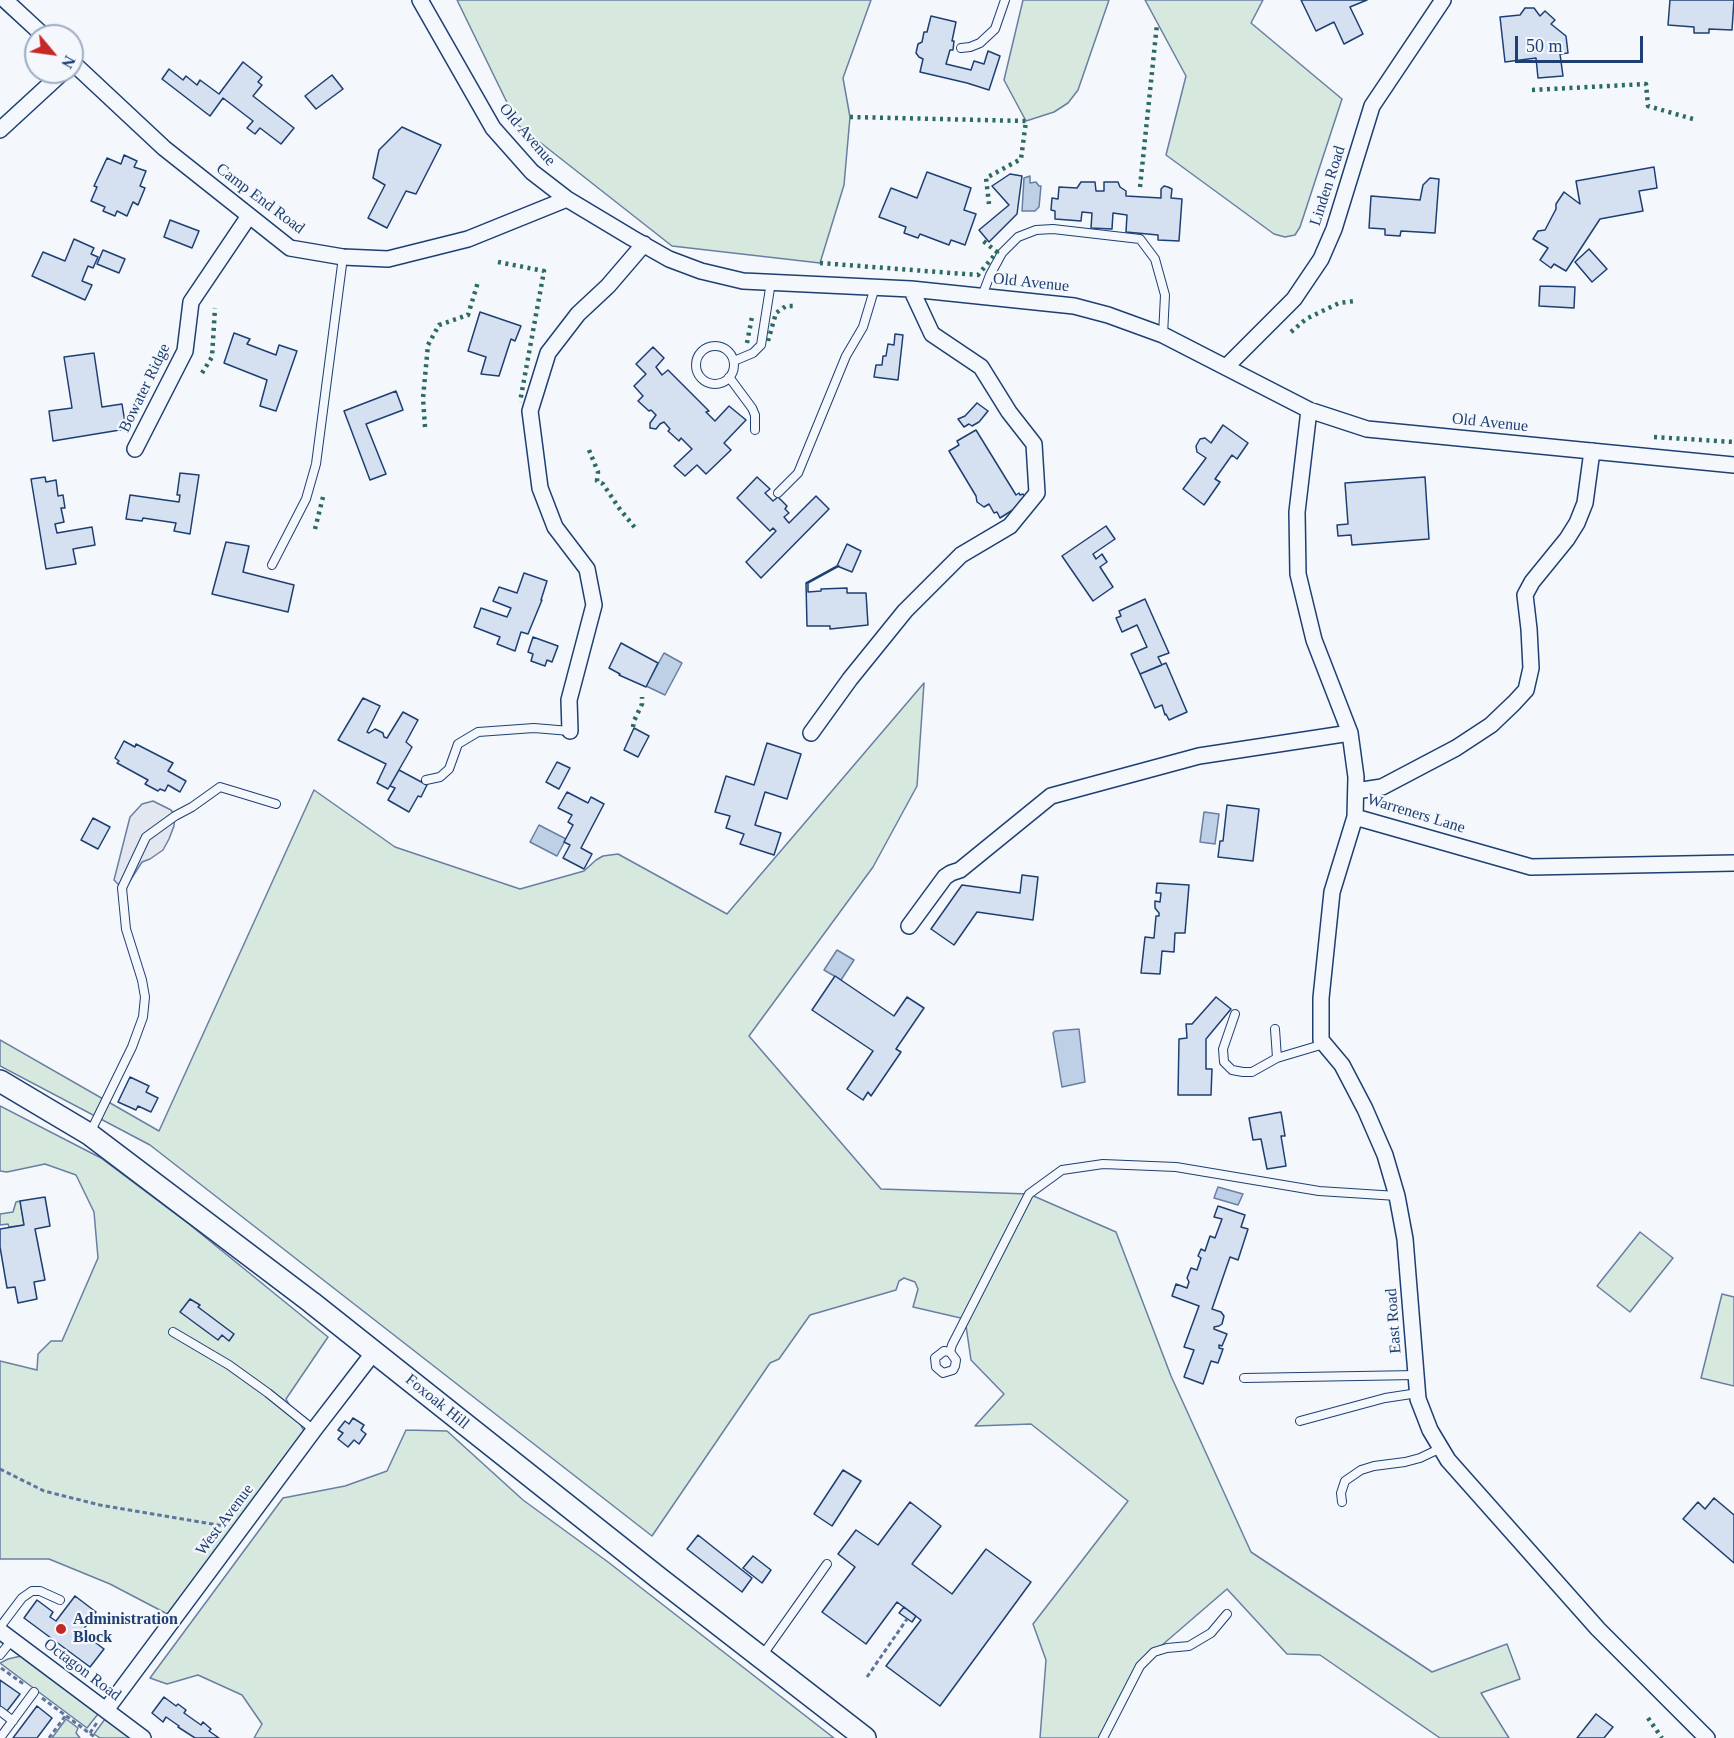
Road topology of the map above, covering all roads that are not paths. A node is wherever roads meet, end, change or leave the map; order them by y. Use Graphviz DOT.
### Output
graph roads {
  1 [pos="5,0"];
  2 [pos="420,0"];
  3 [pos="1005,0"];
  4 [pos="1443,0"];
  5 [pos="31,24"];
  6 [pos="961,48"];
  7 [pos="84,74"];
  8 [pos="50,84"];
  9 [pos="0,130"];
  10 [pos="567,199"];
  11 [pos="249,216"];
  12 [pos="644,244"];
  13 [pos="343,257"];
  14 [pos="771,282"];
  15 [pos="875,287"];
  16 [pos="911,289"];
  17 [pos="982,296"];
  18 [pos="1163,334"];
  19 [pos="734,361"];
  20 [pos="1226,367"];
  21 [pos="729,377"];
  22 [pos="1309,410"];
  23 [pos="755,430"];
  24 [pos="135,449"];
  25 [pos="1592,452"];
  26 [pos="1734,465"];
  27 [pos="778,493"];
  28 [pos="272,565"];
  29 [pos="570,731"];
  30 [pos="811,733"];
  31 [pos="1350,733"];
  32 [pos="426,780"];
  33 [pos="1356,791"];
  34 [pos="276,804"];
  35 [pos="1355,817"];
  36 [pos="1734,863"];
  37 [pos="909,926"];
  38 [pos="1236,1014"];
  39 [pos="1275,1029"];
  40 [pos="1324,1044"];
  41 [pos="1277,1058"];
  42 [pos="0,1081"];
  43 [pos="89,1134"];
  44 [pos="1397,1196"];
  45 [pos="173,1332"];
  46 [pos="374,1352"];
  47 [pos="950,1352"];
  48 [pos="1416,1375"];
  49 [pos="1244,1378"];
  50 [pos="1418,1393"];
  51 [pos="1300,1421"];
  52 [pos="314,1430"];
  53 [pos="1441,1448"];
  54 [pos="1342,1502"];
  55 [pos="827,1564"];
  56 [pos="60,1600"];
  57 [pos="1227,1614"];
  58 [pos="4,1633"];
  59 [pos="0,1655"];
  60 [pos="762,1657"];
  61 [pos="34,1692"];
  62 [pos="106,1710"];
  63 [pos="0,1711"];
  64 [pos="13,1721"];
  65 [pos="0,1738"];
  66 [pos="143,1738"];
  67 [pos="865,1738"];
  68 [pos="1103,1738"];
  69 [pos="1707,1738"];
  1 -- 5 [label="street"];
  2 -- 10 [label="street, Old Avenue"];
  3 -- 6 [label="lane"];
  4 -- 20 [label="street, Linden Road"];
  7 -- 11 [label="street, Camp End Road"];
  8 -- 9 [label="street"];
  10 -- 12 [label="street, Old Avenue"];
  10 -- 13 [label="street, Camp End Road"];
  11 -- 13 [label="street, Camp End Road"];
  11 -- 24 [label="street, Bowater Ridge"];
  12 -- 14 [label="street, Old Avenue"];
  12 -- 29 [label="street"];
  13 -- 28 [label="lane"];
  14 -- 15 [label="street, Old Avenue"];
  14 -- 19 [label="lane"];
  15 -- 16 [label="street, Old Avenue"];
  15 -- 27 [label="lane"];
  16 -- 17 [label="street, Old Avenue"];
  16 -- 30 [label="street"];
  17 -- 18 [label="street, Old Avenue"];
  17 -- 18 [label="lane"];
  18 -- 20 [label="street, Old Avenue"];
  19 -- 21 [label="lane"];
  19 -- 21 [label="lane"];
  20 -- 22 [label="street, Old Avenue"];
  21 -- 23 [label="lane"];
  22 -- 25 [label="street, Old Avenue"];
  22 -- 31 [label="street, Warreners Lane"];
  25 -- 26 [label="street, Old Avenue"];
  25 -- 33 [label="street"];
  29 -- 32 [label="lane"];
  31 -- 33 [label="street, Warreners Lane"];
  31 -- 37 [label="street"];
  33 -- 35 [label="street, Warreners Lane"];
  34 -- 43 [label="lane"];
  35 -- 36 [label="street, Warreners Lane"];
  35 -- 40 [label="street"];
  38 -- 41 [label="lane"];
  39 -- 41 [label="lane"];
  40 -- 41 [label="lane"];
  40 -- 44 [label="street, East Road"];
  42 -- 43 [label="main road, Foxoak Hill"];
  43 -- 46 [label="main road, Foxoak Hill"];
  44 -- 47 [label="lane"];
  44 -- 48 [label="street, East Road"];
  45 -- 52 [label="lane"];
  46 -- 52 [label="street, West Avenue"];
  46 -- 60 [label="main road, Foxoak Hill"];
  48 -- 49 [label="lane"];
  48 -- 50 [label="street, East Road"];
  50 -- 51 [label="lane"];
  50 -- 53 [label="street, East Road"];
  52 -- 62 [label="street, West Avenue"];
  53 -- 54 [label="lane"];
  53 -- 69 [label="street, East Road"];
  55 -- 60 [label="lane"];
  56 -- 58 [label="lane"];
  57 -- 68 [label="lane"];
  58 -- 59 [label="lane"];
  58 -- 62 [label="street, Octagon Road"];
  60 -- 67 [label="main road, Foxoak Hill"];
  61 -- 64 [label="lane"];
  62 -- 66 [label="street, Octagon Road"];
  63 -- 64 [label="lane"];
  64 -- 65 [label="lane"];
}
